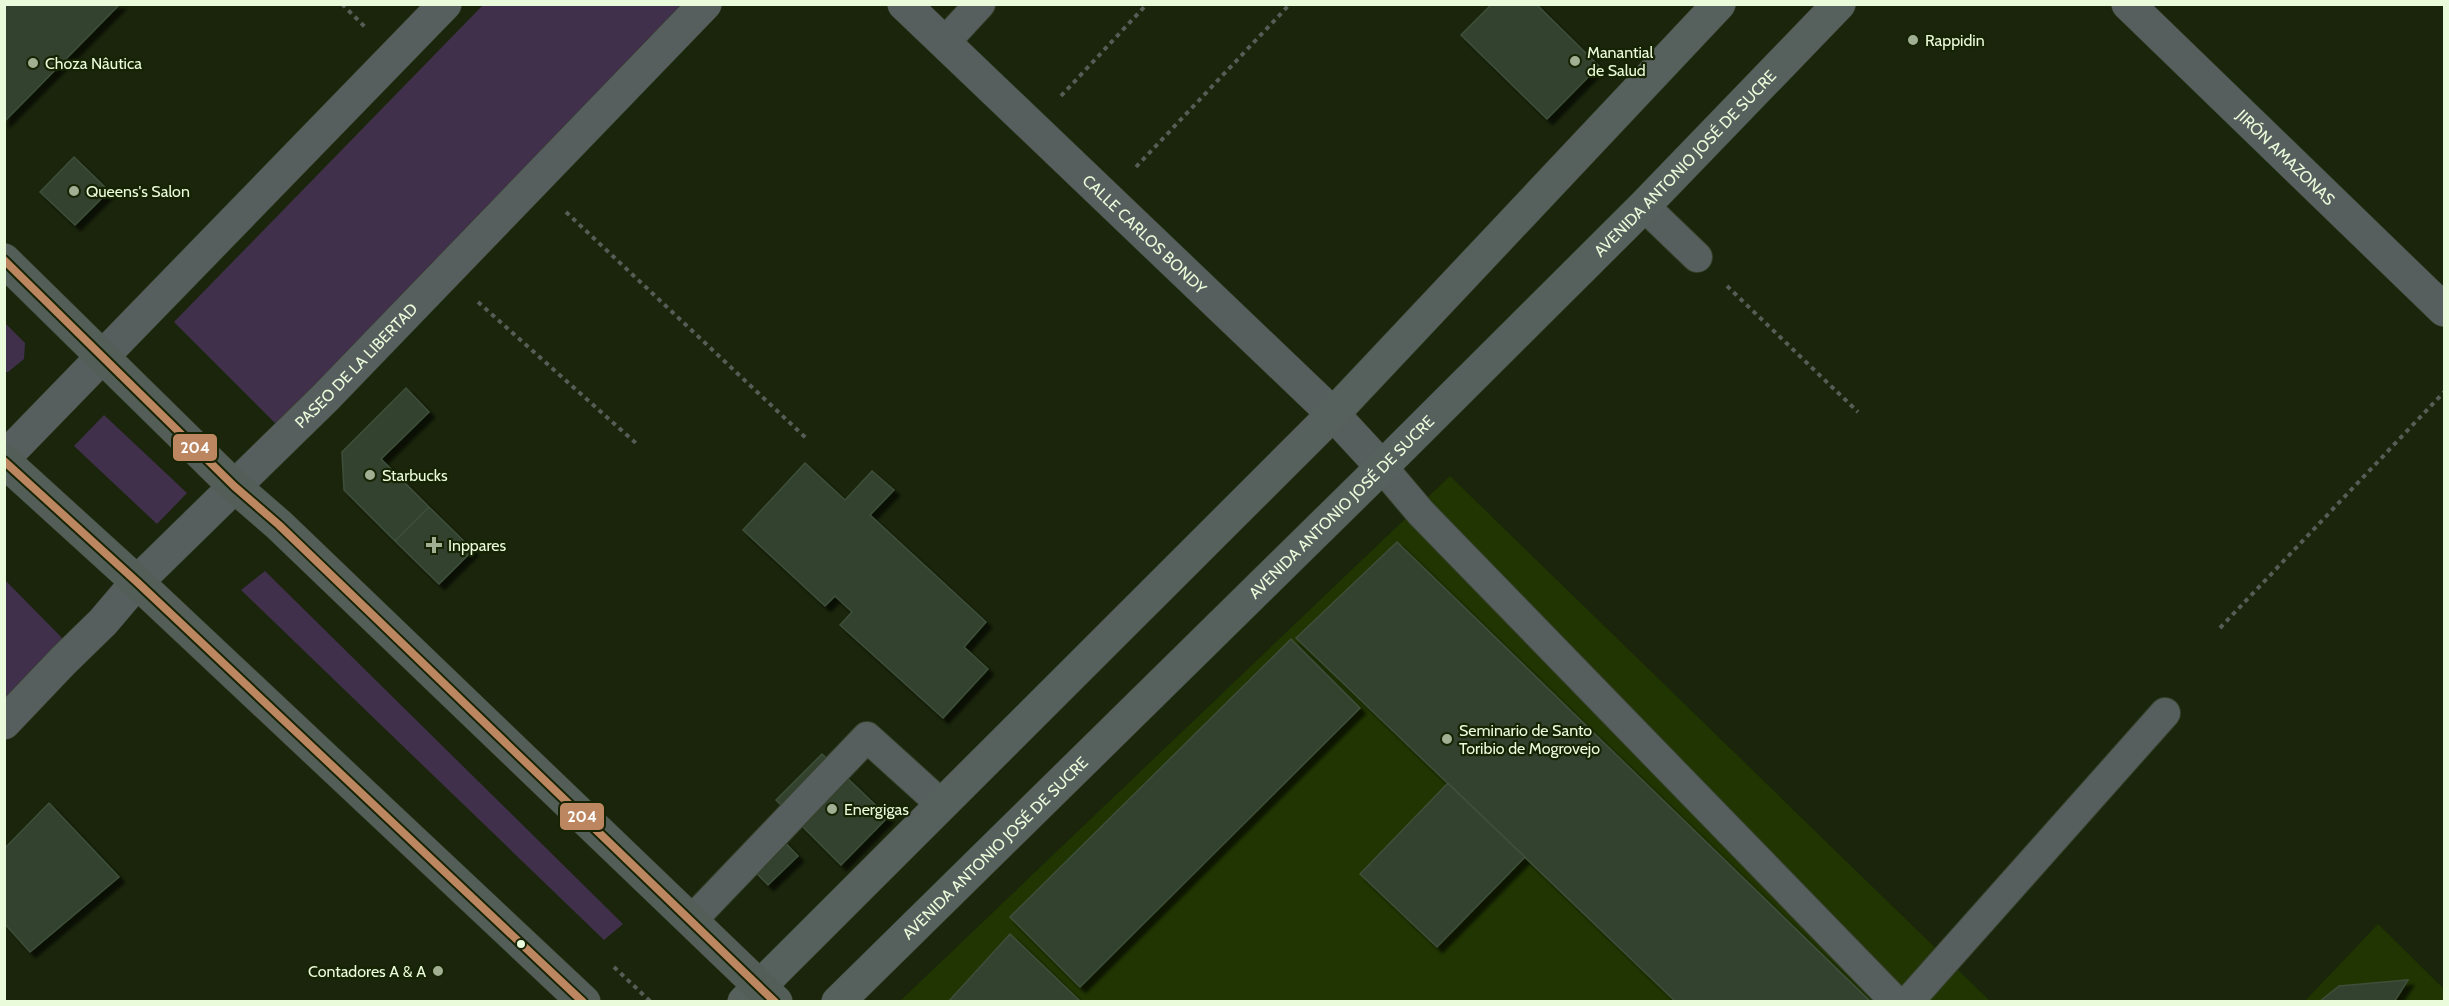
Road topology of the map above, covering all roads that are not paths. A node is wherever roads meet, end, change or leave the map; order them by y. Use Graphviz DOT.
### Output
graph roads {
  1 [pos="445,4"];
  2 [pos="705,4"];
  3 [pos="903,4"];
  4 [pos="980,4"];
  5 [pos="1719,4"];
  6 [pos="1839,4"];
  7 [pos="2128,4"];
  8 [pos="944,43"];
  9 [pos="1644,206"];
  10 [pos="1697,257"];
  11 [pos="4,260"];
  12 [pos="2445,310"];
  13 [pos="102,355"];
  14 [pos="1333,414"];
  15 [pos="4,460"];
  16 [pos="1382,467"];
  17 [pos="234,486"];
  18 [pos="137,582"];
  19 [pos="2165,713"];
  20 [pos="4,723"];
  21 [pos="942,805"];
  22 [pos="692,920"];
  23 [pos="504,926"];
  24 [pos="760,997"];
  25 [pos="556,1002"];
  26 [pos="584,1002"];
  27 [pos="838,1002"];
  28 [pos="1896,1002"];
  29 [pos="1908,1002"];
  1 -- 13 [label="street"];
  2 -- 17 [label="street, PASEO DE LA LIBERTAD"];
  3 -- 8 [label="street, CALLE CARLOS BONDY"];
  4 -- 8 [label="lane"];
  5 -- 14 [label="main road"];
  6 -- 9 [label="main road, AVENIDA ANTONIO JOSÉ DE SUCRE"];
  7 -- 12 [label="street, JIRÓN AMAZONAS"];
  8 -- 14 [label="street, CALLE CARLOS BONDY"];
  9 -- 10 [label="lane"];
  9 -- 16 [label="main road, AVENIDA ANTONIO JOSÉ DE SUCRE"];
  11 -- 13 [label="main road"];
  13 -- 15 [label="street"];
  13 -- 17 [label="main road"];
  14 -- 16 [label="street, CALLE CARLOS BONDY"];
  14 -- 21 [label="main road"];
  15 -- 18 [label="main road"];
  16 -- 27 [label="main road, AVENIDA ANTONIO JOSÉ DE SUCRE"];
  16 -- 28 [label="lane"];
  17 -- 18 [label="street, PASEO DE LA LIBERTAD"];
  17 -- 22 [label="main road"];
  18 -- 20 [label="street, PASEO DE LA LIBERTAD"];
  18 -- 23 [label="main road"];
  19 -- 29 [label="lane"];
  21 -- 22 [label="lane"];
  21 -- 24 [label="main road"];
  22 -- 24 [label="main road"];
  23 -- 25 [label="main road"];
  23 -- 26 [label="main road"];
}
